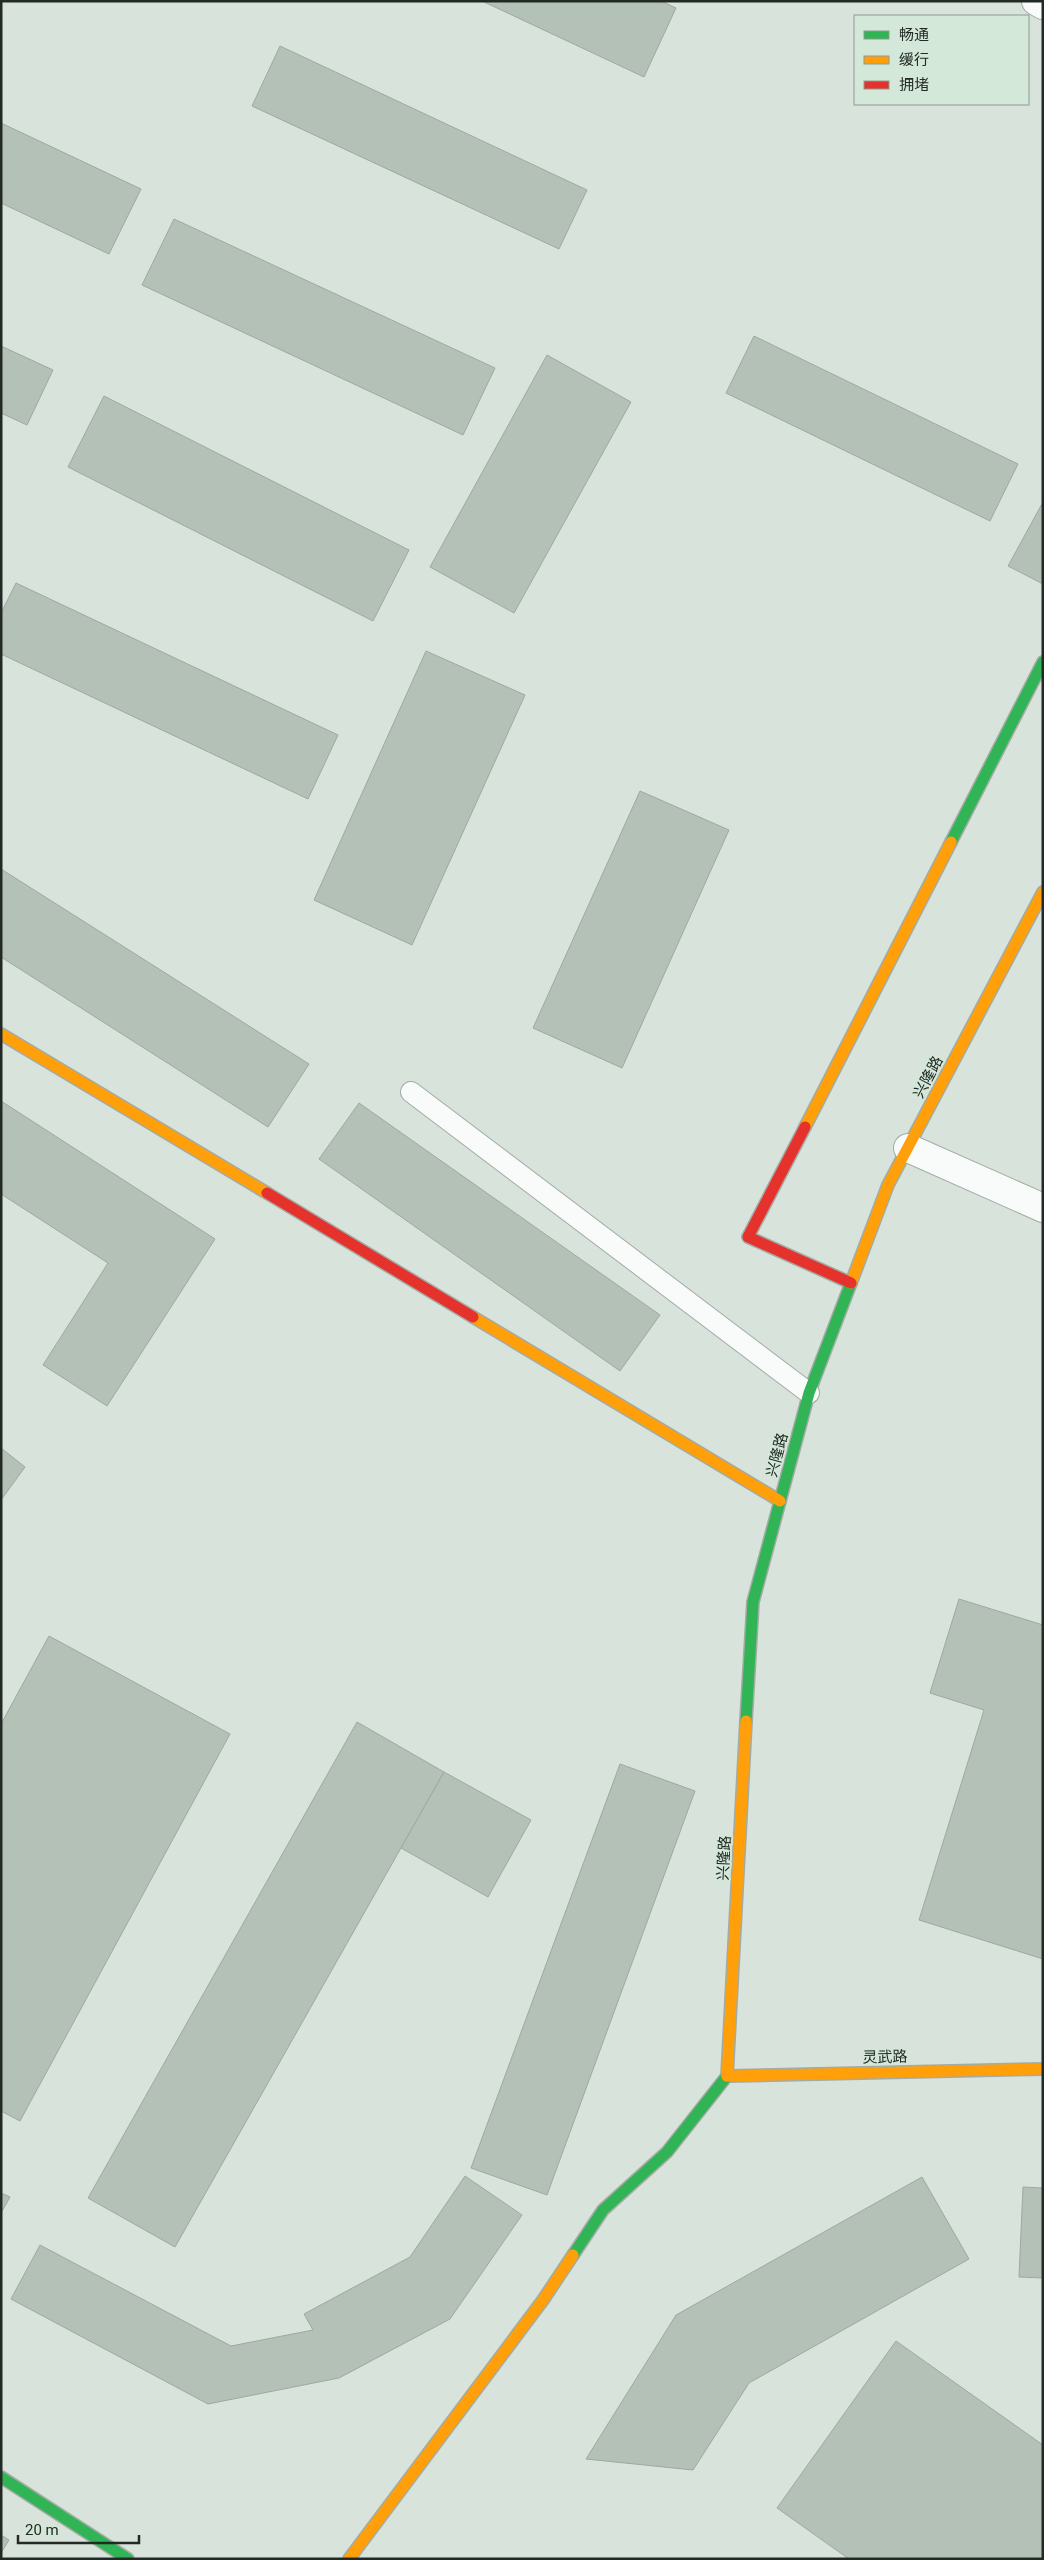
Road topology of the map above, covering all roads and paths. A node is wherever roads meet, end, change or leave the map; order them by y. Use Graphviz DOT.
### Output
graph roads {
  1 [pos="1036,1"];
  2 [pos="1043,5"];
  3 [pos="1043,662"];
  4 [pos="1043,892"];
  5 [pos="1,1034"];
  6 [pos="412,1092"];
  7 [pos="908,1148"];
  8 [pos="1043,1208"];
  9 [pos="851,1283"];
  10 [pos="809,1393"];
  11 [pos="780,1501"];
  12 [pos="1043,2069"];
  13 [pos="728,2076"];
  14 [pos="1,2477"];
  15 [pos="128,2559"];
  16 [pos="349,2559"];
  1 -- 2 [label="street"];
  3 -- 9 [label="main road"];
  4 -- 7 [label="main road, 兴隆路"];
  5 -- 11 [label="main road"];
  6 -- 10 [label="lane"];
  7 -- 8 [label="street"];
  7 -- 9 [label="main road, 兴隆路"];
  9 -- 10 [label="main road, 兴隆路"];
  10 -- 11 [label="main road, 兴隆路"];
  11 -- 13 [label="main road, 兴隆路"];
  12 -- 13 [label="main road, 灵武路"];
  13 -- 16 [label="main road"];
  14 -- 15 [label="main road"];
}
